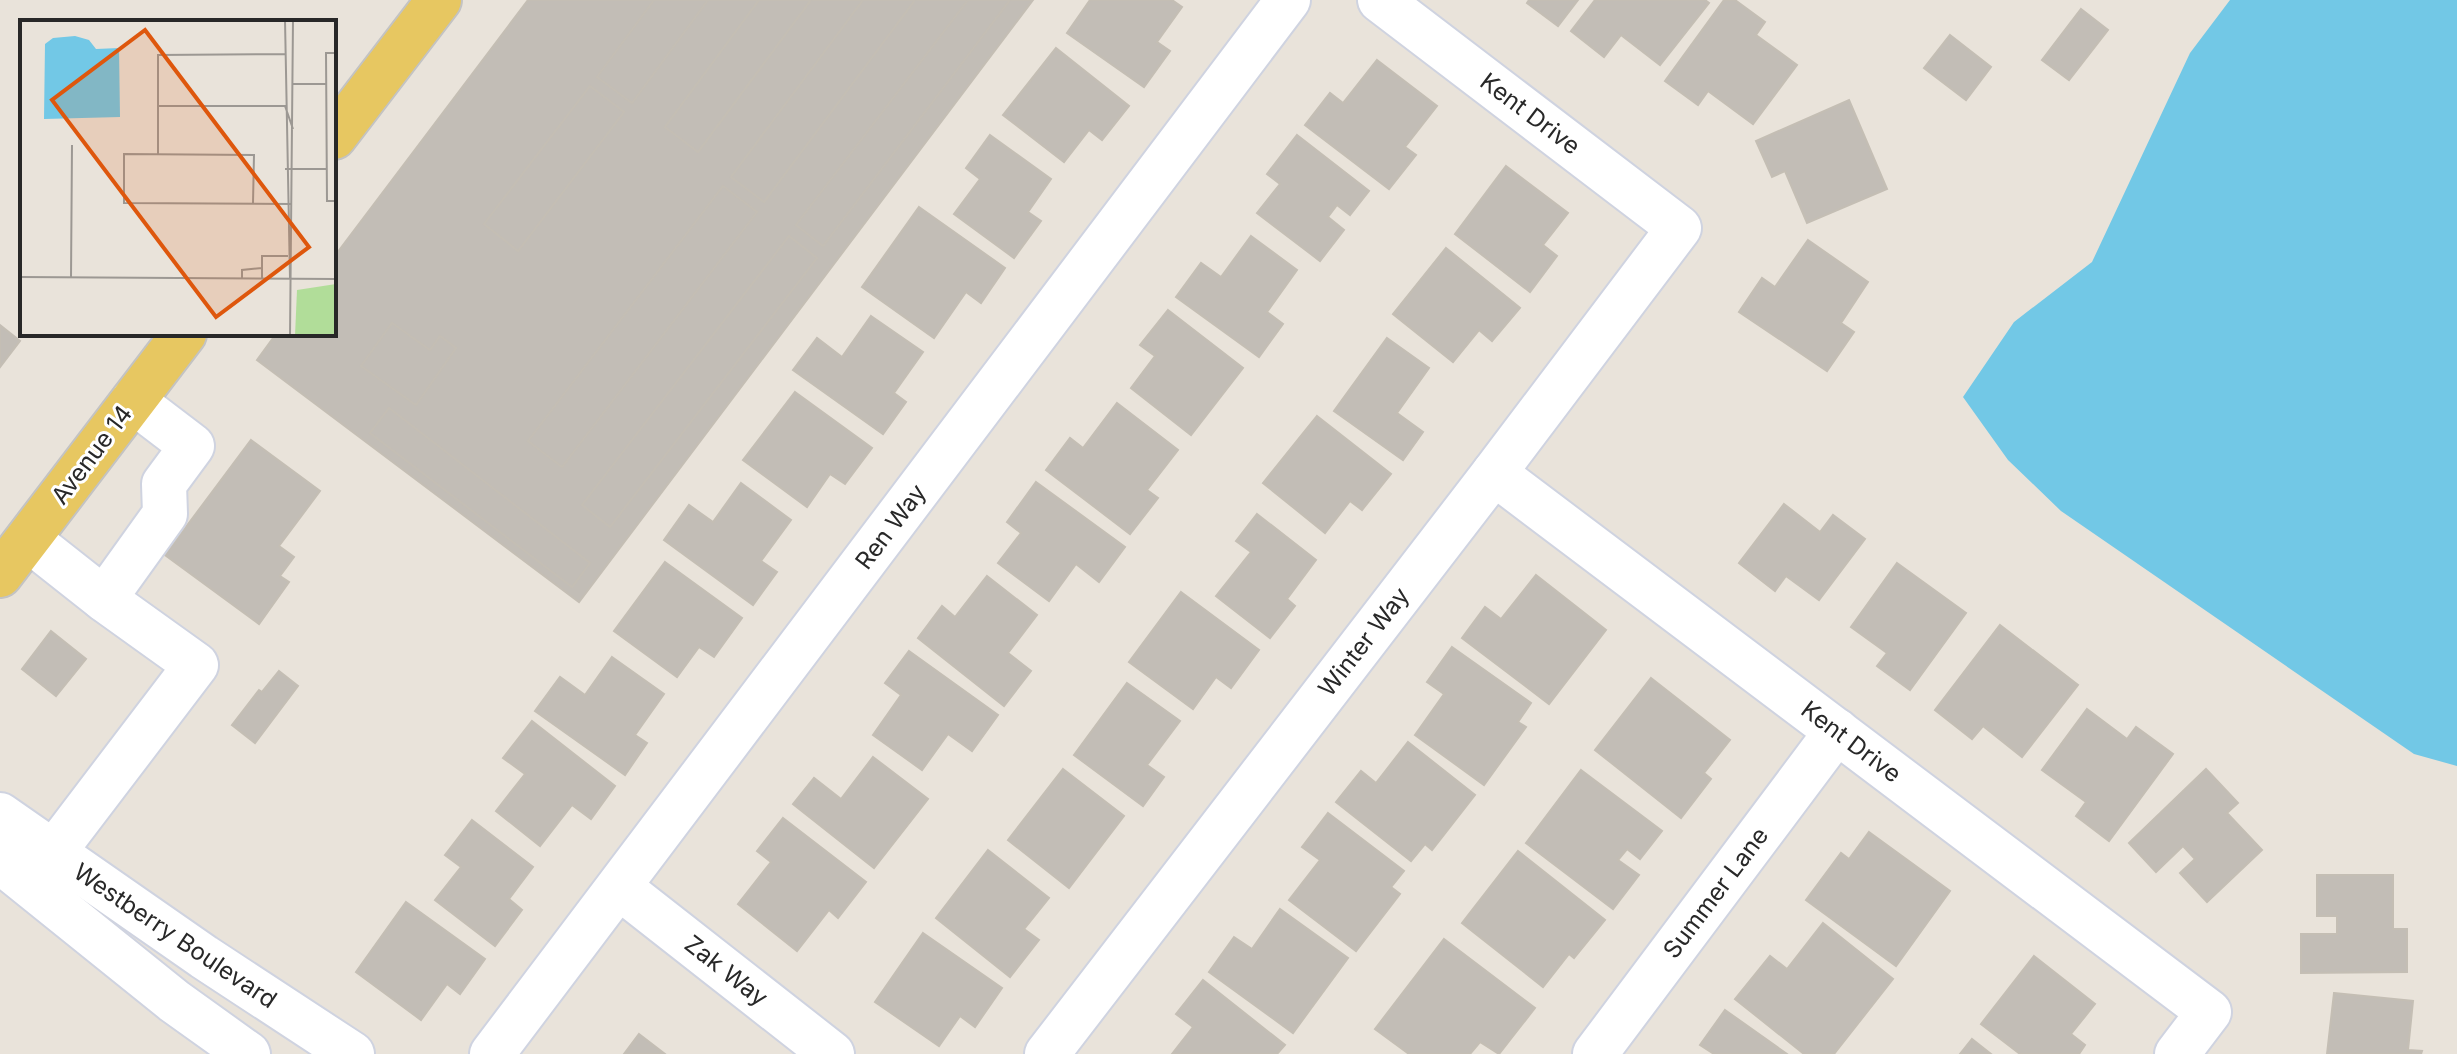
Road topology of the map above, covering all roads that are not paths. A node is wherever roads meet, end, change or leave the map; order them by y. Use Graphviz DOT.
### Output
graph roads {
  1 [pos="439,0"];
  2 [pos="1288,0"];
  3 [pos="1380,0"];
  4 [pos="336,134"];
  5 [pos="1679,228"];
  6 [pos="182,336"];
  7 [pos="133,401"];
  8 [pos="1494,473"];
  9 [pos="28,539"];
  10 [pos="0,575"];
  11 [pos="104,599"];
  12 [pos="1837,731"];
  13 [pos="0,815"];
  14 [pos="53,853"];
  15 [pos="0,861"];
  16 [pos="619,887"];
  17 [pos="248,1054"];
  18 [pos="352,1054"];
  19 [pos="492,1054"];
  20 [pos="832,1054"];
  21 [pos="1047,1054"];
  22 [pos="1595,1054"];
  23 [pos="2177,1054"];
  1 -- 4 [label="main road"];
  2 -- 16 [label="street, Ren Way"];
  3 -- 5 [label="street, Kent Drive"];
  5 -- 8 [label="street, Winter Way"];
  6 -- 7 [label="main road, Avenue 14"];
  7 -- 9 [label="main road, Avenue 14"];
  7 -- 11 [label="street"];
  8 -- 12 [label="street, Kent Drive"];
  8 -- 21 [label="street, Winter Way"];
  9 -- 10 [label="main road, Avenue 14"];
  9 -- 11 [label="street"];
  11 -- 14 [label="street"];
  12 -- 22 [label="street, Summer Lane"];
  12 -- 23 [label="street, Kent Drive"];
  13 -- 14 [label="street, Westberry Boulevard"];
  14 -- 18 [label="street, Westberry Boulevard"];
  15 -- 17 [label="street, Westberry Boulevard"];
  16 -- 19 [label="street, Ren Way"];
  16 -- 20 [label="street, Zak Way"];
}
